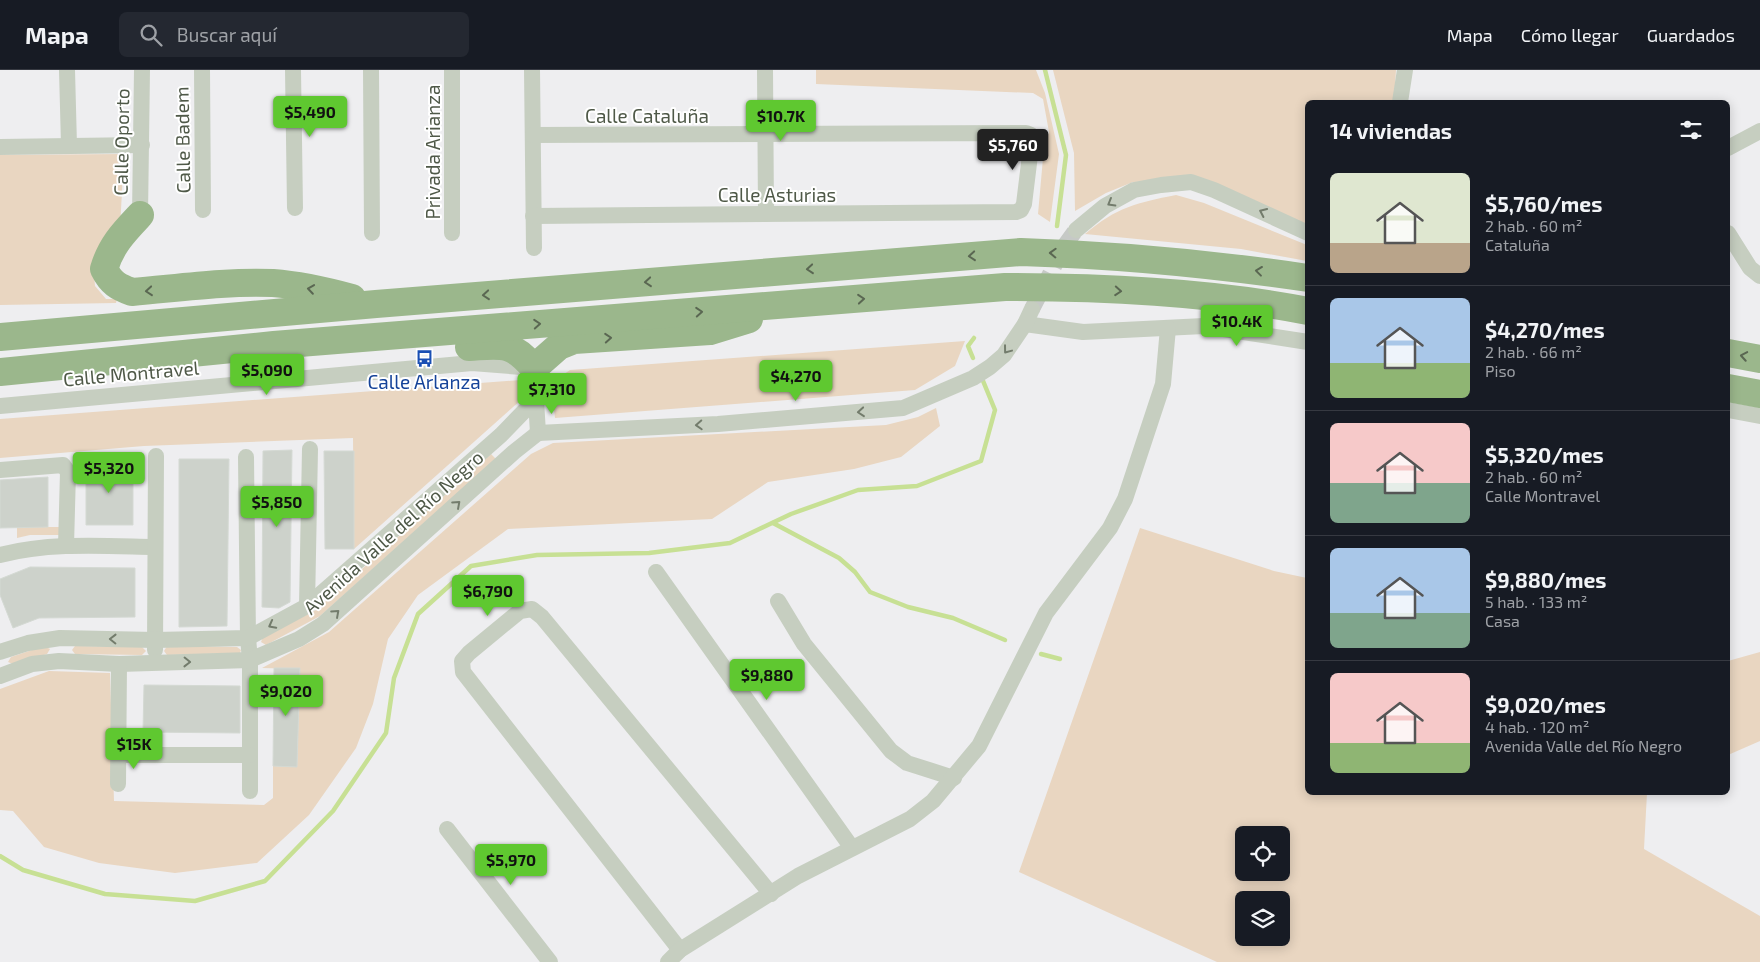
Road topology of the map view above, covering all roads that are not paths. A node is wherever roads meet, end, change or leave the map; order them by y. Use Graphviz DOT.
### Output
graph roads {
  1 [pos="67,70"];
  2 [pos="142,70"];
  3 [pos="202,70"];
  4 [pos="293,70"];
  5 [pos="371,70"];
  6 [pos="452,70"];
  7 [pos="532,70"];
  8 [pos="765,70"];
  9 [pos="1405,70"];
  10 [pos="1400,100"];
  11 [pos="1760,131"];
  12 [pos="765,134"];
  13 [pos="533,135"];
  14 [pos="69,145"];
  15 [pos="142,145"];
  16 [pos="0,147"];
  17 [pos="1730,147"];
  18 [pos="295,208"];
  19 [pos="203,210"];
  20 [pos="1021,210"];
  21 [pos="766,214"];
  22 [pos="140,215"];
  23 [pos="533,216"];
  24 [pos="1076,230"];
  25 [pos="1305,232"];
  26 [pos="372,233"];
  27 [pos="452,233"];
  28 [pos="1730,236"];
  29 [pos="534,248"];
  30 [pos="1760,276"];
  31 [pos="1305,278"];
  32 [pos="376,304"];
  33 [pos="796,304"];
  34 [pos="1032,309"];
  35 [pos="1305,310"];
  36 [pos="1025,324"];
  37 [pos="1168,328"];
  38 [pos="0,337"];
  39 [pos="1305,342"];
  40 [pos="274,345"];
  41 [pos="1730,353"];
  42 [pos="1760,359"];
  43 [pos="534,368"];
  44 [pos="0,372"];
  45 [pos="1730,388"];
  46 [pos="1760,394"];
  47 [pos="534,401"];
  48 [pos="0,406"];
  49 [pos="1730,410"];
  50 [pos="1760,416"];
  51 [pos="538,433"];
  52 [pos="501,436"];
  53 [pos="310,450"];
  54 [pos="514,452"];
  55 [pos="156,456"];
  56 [pos="246,456"];
  57 [pos="0,470"];
  58 [pos="66,546"];
  59 [pos="155,547"];
  60 [pos="0,555"];
  61 [pos="656,572"];
  62 [pos="778,600"];
  63 [pos="308,606"];
  64 [pos="60,638"];
  65 [pos="248,638"];
  66 [pos="155,640"];
  67 [pos="0,652"];
  68 [pos="250,660"];
  69 [pos="59,661"];
  70 [pos="155,662"];
  71 [pos="119,664"];
  72 [pos="1,672"];
  73 [pos="118,755"];
  74 [pos="249,755"];
  75 [pos="954,778"];
  76 [pos="118,784"];
  77 [pos="250,791"];
  78 [pos="447,829"];
  79 [pos="852,848"];
  80 [pos="771,894"];
  81 [pos="680,950"];
  82 [pos="550,962"];
  83 [pos="668,962"];
  1 -- 14 [label="street"];
  2 -- 15 [label="street, Calle Oporto"];
  3 -- 19 [label="street, Calle Badem"];
  4 -- 18 [label="street"];
  5 -- 26 [label="street"];
  6 -- 27 [label="street, Privada Arianza"];
  7 -- 13 [label="street"];
  8 -- 12 [label="street"];
  9 -- 10 [label="street"];
  11 -- 17 [label="street"];
  12 -- 13 [label="street, Calle Cataluña"];
  12 -- 20 [label="street, Calle Cataluña"];
  12 -- 21 [label="street"];
  13 -- 23 [label="street"];
  14 -- 15 [label="street"];
  14 -- 16 [label="street"];
  15 -- 22 [label="street, Calle Oporto"];
  20 -- 21 [label="street, Calle Asturias"];
  21 -- 23 [label="street, Calle Asturias"];
  32 -- 22 [label="highway, one-way"];
  23 -- 29 [label="street"];
  25 -- 24 [label="street, one-way"];
  28 -- 30 [label="street"];
  31 -- 32 [label="highway, one-way"];
  32 -- 38 [label="highway"];
  33 -- 35 [label="highway, one-way"];
  40 -- 33 [label="highway, one-way"];
  43 -- 33 [label="highway, one-way"];
  34 -- 36 [label="street"];
  36 -- 37 [label="street"];
  36 -- 51 [label="street, one-way"];
  37 -- 39 [label="street"];
  37 -- 75 [label="street"];
  40 -- 43 [label="highway"];
  40 -- 44 [label="highway"];
  42 -- 41 [label="highway, one-way"];
  43 -- 47 [label="street"];
  43 -- 48 [label="street, Calle Montravel"];
  45 -- 46 [label="highway"];
  47 -- 51 [label="street"];
  47 -- 52 [label="street, Avenida Valle del Río Negro"];
  49 -- 50 [label="street"];
  51 -- 54 [label="street, Avenida Valle del Río Negro"];
  52 -- 54 [label="street"];
  52 -- 63 [label="street, Avenida Valle del Río Negro"];
  53 -- 63 [label="street"];
  68 -- 54 [label="street, Avenida Valle del Río Negro, one-way"];
  55 -- 59 [label="street"];
  56 -- 65 [label="street"];
  57 -- 58 [label="street"];
  58 -- 59 [label="street"];
  58 -- 60 [label="street"];
  59 -- 66 [label="street"];
  61 -- 79 [label="street"];
  62 -- 75 [label="street"];
  63 -- 65 [label="street, Avenida Valle del Río Negro, one-way"];
  66 -- 64 [label="street, Avenida Valle del Río Negro, one-way"];
  64 -- 67 [label="street, Avenida Valle del Río Negro"];
  64 -- 69 [label="street"];
  65 -- 66 [label="street, Avenida Valle del Río Negro"];
  65 -- 68 [label="street"];
  66 -- 70 [label="street"];
  70 -- 68 [label="street, Avenida Valle del Río Negro, one-way"];
  68 -- 74 [label="street"];
  69 -- 71 [label="street, Avenida Valle del Río Negro"];
  69 -- 72 [label="street, Avenida Valle del Río Negro"];
  70 -- 71 [label="street, Avenida Valle del Río Negro"];
  71 -- 73 [label="street"];
  73 -- 74 [label="street"];
  73 -- 76 [label="street"];
  74 -- 77 [label="street"];
  75 -- 79 [label="street"];
  78 -- 82 [label="street"];
  79 -- 80 [label="street"];
  80 -- 81 [label="street"];
  80 -- 81 [label="street"];
  81 -- 83 [label="street"];
}
